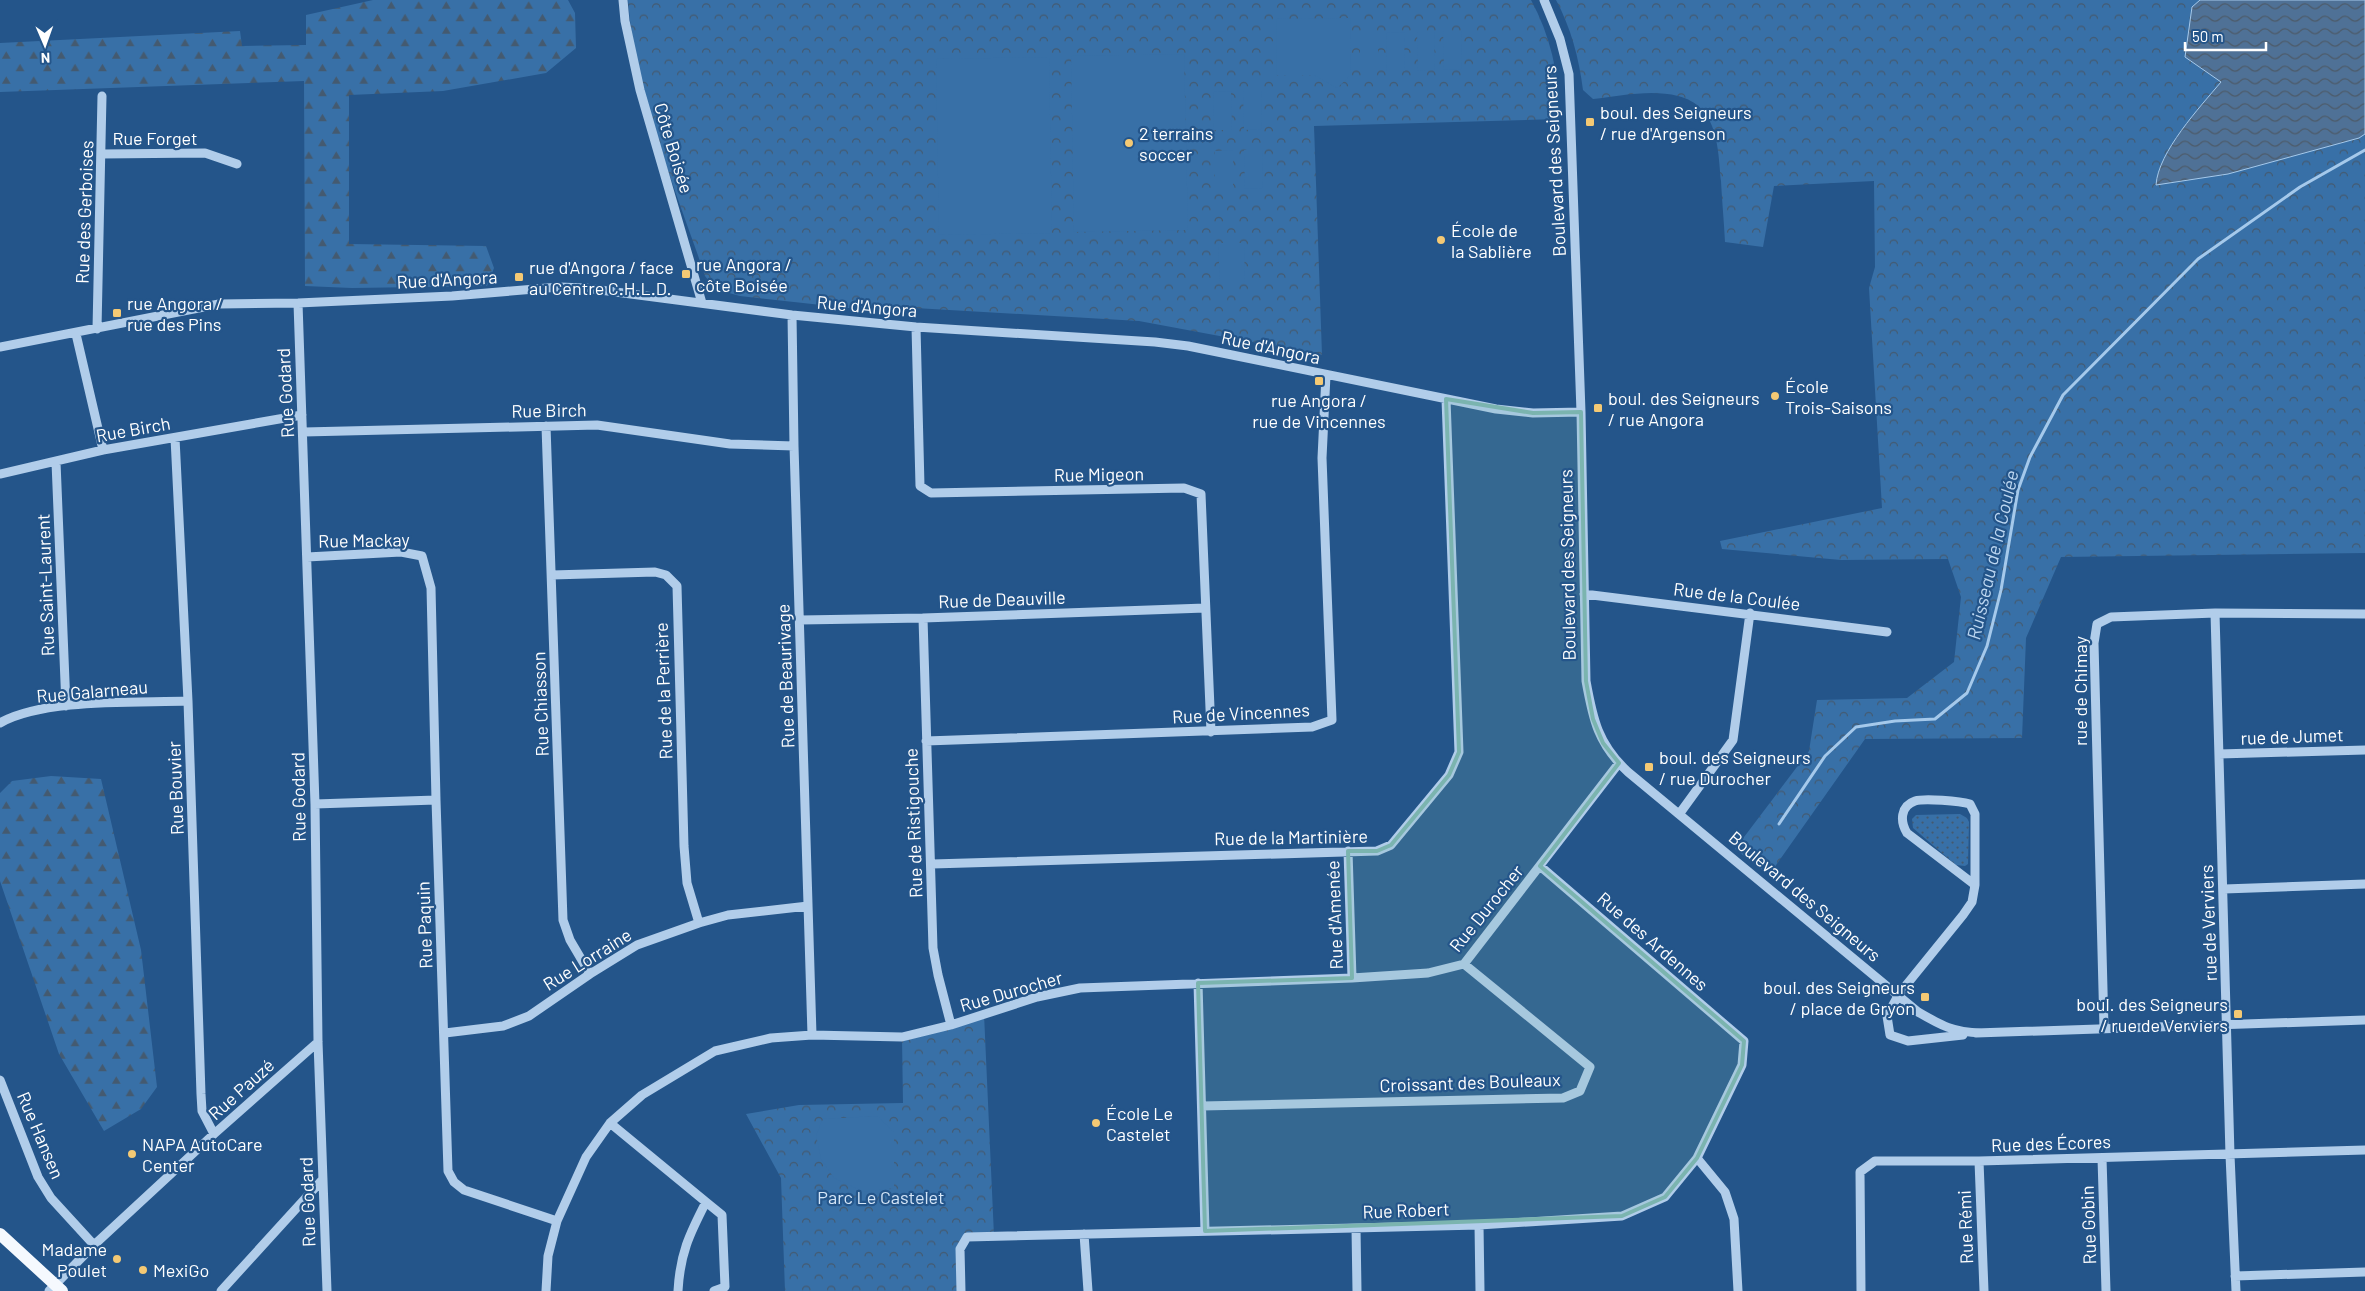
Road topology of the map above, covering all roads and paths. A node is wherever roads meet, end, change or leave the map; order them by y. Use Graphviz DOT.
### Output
graph roads {
  1 [pos="623,0"];
  2 [pos="1544,0"];
  3 [pos="102,96"];
  4 [pos="102,154"];
  5 [pos="237,164"];
  6 [pos="298,303"];
  7 [pos="702,303"];
  8 [pos="792,315"];
  9 [pos="916,327"];
  10 [pos="97,329"];
  11 [pos="76,334"];
  12 [pos="0,347"];
  13 [pos="1326,375"];
  14 [pos="1446,399"];
  15 [pos="1580,412"];
  16 [pos="302,415"];
  17 [pos="546,426"];
  18 [pos="304,432"];
  19 [pos="175,438"];
  20 [pos="794,446"];
  21 [pos="103,450"];
  22 [pos="56,462"];
  23 [pos="0,474"];
  24 [pos="422,556"];
  25 [pos="307,557"];
  26 [pos="552,575"];
  27 [pos="1584,594"];
  28 [pos="1205,608"];
  29 [pos="1750,613"];
  30 [pos="2216,613"];
  31 [pos="2365,614"];
  32 [pos="923,618"];
  33 [pos="800,620"];
  34 [pos="1887,632"];
  35 [pos="188,701"];
  36 [pos="66,706"];
  37 [pos="0,723"];
  38 [pos="1211,732"];
  39 [pos="926,741"];
  40 [pos="2365,750"];
  41 [pos="2219,754"];
  42 [pos="1618,763"];
  43 [pos="436,800"];
  44 [pos="315,804"];
  45 [pos="1680,814"];
  46 [pos="1348,851"];
  47 [pos="932,864"];
  48 [pos="1540,866"];
  49 [pos="2365,884"];
  50 [pos="1975,885"];
  51 [pos="2224,889"];
  52 [pos="808,906"];
  53 [pos="699,923"];
  54 [pos="1464,964"];
  55 [pos="590,974"];
  56 [pos="1352,978"];
  57 [pos="1198,983"];
  58 [pos="1898,994"];
  59 [pos="2365,1020"];
  60 [pos="2227,1024"];
  61 [pos="952,1025"];
  62 [pos="2104,1028"];
  63 [pos="445,1033"];
  64 [pos="1981,1033"];
  65 [pos="812,1036"];
  66 [pos="1744,1041"];
  67 [pos="318,1042"];
  68 [pos="0,1080"];
  69 [pos="1202,1106"];
  70 [pos="610,1123"];
  71 [pos="214,1134"];
  72 [pos="2365,1150"];
  73 [pos="2230,1155"];
  74 [pos="1697,1158"];
  75 [pos="2102,1158"];
  76 [pos="1979,1161"];
  77 [pos="322,1179"];
  78 [pos="706,1202"];
  79 [pos="557,1222"];
  80 [pos="1479,1225"];
  81 [pos="1356,1228"];
  82 [pos="1205,1231"];
  83 [pos="1084,1234"];
  84 [pos="1,1238"];
  85 [pos="94,1245"];
  86 [pos="2365,1272"];
  87 [pos="2235,1276"];
  88 [pos="56,1289"];
  89 [pos="222,1291"];
  90 [pos="327,1291"];
  91 [pos="546,1291"];
  92 [pos="678,1291"];
  93 [pos="714,1291"];
  94 [pos="961,1291"];
  95 [pos="1088,1291"];
  96 [pos="1357,1291"];
  97 [pos="1480,1291"];
  98 [pos="1738,1291"];
  99 [pos="1861,1291"];
  100 [pos="1984,1291"];
  101 [pos="2106,1291"];
  102 [pos="2236,1291"];
  1 -- 7 [label="street, Côte Boisée"];
  2 -- 15 [label="street, Boulevard des Seigneurs"];
  3 -- 4 [label="street, Rue des Gerboises"];
  4 -- 5 [label="street, Rue Forget"];
  4 -- 10 [label="street, Rue des Gerboises"];
  6 -- 7 [label="street, Rue d'Angora"];
  6 -- 10 [label="street, Rue d'Angora"];
  6 -- 16 [label="street, Rue Godard"];
  7 -- 8 [label="street, Rue d'Angora"];
  8 -- 9 [label="street, Rue d'Angora"];
  8 -- 20 [label="street, Rue de Beaurivage"];
  9 -- 13 [label="street, Rue d'Angora"];
  9 -- 28 [label="street, Rue Migeon"];
  10 -- 11 [label="street, Rue d'Angora"];
  11 -- 12 [label="street, Rue d'Angora"];
  11 -- 21 [label="street"];
  13 -- 14 [label="street, Rue d'Angora"];
  13 -- 38 [label="street, Rue de Vincennes"];
  14 -- 15 [label="street, Rue d'Angora"];
  14 -- 46 [label="street, Rue de la Martinière"];
  15 -- 27 [label="street, Boulevard des Seigneurs"];
  16 -- 18 [label="street, Rue Godard"];
  16 -- 19 [label="street, Rue Birch"];
  17 -- 18 [label="street, Rue Birch"];
  17 -- 20 [label="street, Rue Birch"];
  17 -- 26 [label="street, Rue Chiasson"];
  18 -- 25 [label="street, Rue Godard"];
  19 -- 21 [label="street, Rue Birch"];
  19 -- 35 [label="street, Rue Bouvier"];
  20 -- 33 [label="street, Rue de Beaurivage"];
  21 -- 22 [label="street, Rue Birch"];
  22 -- 23 [label="street, Rue Birch"];
  22 -- 36 [label="street, Rue Saint-Laurent"];
  24 -- 25 [label="street, Rue Mackay"];
  24 -- 43 [label="street, Rue Paquin"];
  25 -- 44 [label="street, Rue Godard"];
  26 -- 53 [label="street, Rue de la Perrière"];
  26 -- 55 [label="street, Rue Chiasson"];
  27 -- 29 [label="street, Rue de la Coulée"];
  27 -- 42 [label="street, Boulevard des Seigneurs"];
  28 -- 32 [label="street, Rue de Deauville"];
  28 -- 38 [label="street, Rue Migeon"];
  29 -- 34 [label="street, Rue de la Coulée"];
  29 -- 45 [label="street"];
  30 -- 31 [label="street, rue de Chimay"];
  30 -- 41 [label="street, rue de Verviers"];
  30 -- 62 [label="street, rue de Chimay"];
  32 -- 33 [label="street, Rue de Deauville"];
  32 -- 39 [label="street, Rue de Ristigouche"];
  33 -- 52 [label="street, Rue de Beaurivage"];
  35 -- 36 [label="street, Rue Galarneau"];
  35 -- 71 [label="street, Rue Bouvier"];
  36 -- 37 [label="street, Rue Galarneau"];
  38 -- 39 [label="street, Rue de Vincennes"];
  39 -- 47 [label="street, Rue de Ristigouche"];
  40 -- 41 [label="street, rue de Jumet"];
  41 -- 51 [label="street, rue de Verviers"];
  42 -- 45 [label="street, Boulevard des Seigneurs"];
  42 -- 48 [label="street, Rue Durocher"];
  43 -- 44 [label="street"];
  43 -- 63 [label="street, Rue Paquin"];
  44 -- 67 [label="street, Rue Godard"];
  45 -- 58 [label="street, Boulevard des Seigneurs"];
  46 -- 47 [label="street, Rue de la Martinière"];
  46 -- 56 [label="street, Rue d'Amenée"];
  47 -- 61 [label="street, Rue de Ristigouche"];
  48 -- 54 [label="street, Rue Durocher"];
  48 -- 66 [label="street, Rue des Ardennes"];
  49 -- 51 [label="street"];
  50 -- 50 [label="street"];
  50 -- 58 [label="street"];
  51 -- 60 [label="street, rue de Verviers"];
  52 -- 53 [label="street, Rue Lorraine"];
  52 -- 65 [label="street, Rue de Beaurivage"];
  53 -- 55 [label="street, Rue Lorraine"];
  54 -- 56 [label="street, Rue Durocher"];
  54 -- 69 [label="street, Croissant des Bouleaux"];
  55 -- 63 [label="street, Rue Lorraine"];
  56 -- 57 [label="street, Rue Durocher"];
  57 -- 61 [label="street, Rue Durocher"];
  57 -- 69 [label="street"];
  58 -- 64 [label="street, Boulevard des Seigneurs"];
  58 -- 64 [label="street, Boulevard des Seigneurs"];
  59 -- 60 [label="street, Boulevard des Seigneurs"];
  60 -- 62 [label="street, Boulevard des Seigneurs"];
  60 -- 73 [label="street, rue de Verviers"];
  61 -- 65 [label="street, Rue Durocher"];
  62 -- 64 [label="street, Boulevard des Seigneurs"];
  63 -- 79 [label="street, Rue Paquin"];
  65 -- 70 [label="street, Rue Durocher"];
  66 -- 74 [label="street, Rue Robert"];
  67 -- 71 [label="street, Rue Pauzé"];
  67 -- 77 [label="street, Rue Godard"];
  68 -- 85 [label="street, Rue Hansen"];
  69 -- 82 [label="street"];
  70 -- 78 [label="street"];
  70 -- 79 [label="street, Rue Durocher"];
  71 -- 85 [label="street, Rue Pauzé"];
  72 -- 73 [label="street, Rue des Écores"];
  73 -- 75 [label="street, Rue des Écores"];
  73 -- 87 [label="street, rue de Verviers"];
  74 -- 80 [label="street, Rue Robert"];
  74 -- 98 [label="street"];
  75 -- 76 [label="street, Rue des Écores"];
  75 -- 101 [label="street, Rue Gobin"];
  76 -- 99 [label="street, Rue des Écores"];
  76 -- 100 [label="street, Rue Rémi"];
  77 -- 89 [label="street"];
  77 -- 90 [label="street, Rue Godard"];
  78 -- 92 [label="street"];
  78 -- 93 [label="street"];
  79 -- 91 [label="street, Rue Durocher"];
  80 -- 81 [label="street, Rue Robert"];
  80 -- 97 [label="street"];
  81 -- 82 [label="street, Rue Robert"];
  81 -- 96 [label="street"];
  82 -- 83 [label="street, Rue Robert"];
  83 -- 94 [label="street, Rue Robert"];
  83 -- 95 [label="street"];
  84 -- 88 [label="main road"];
  85 -- 88 [label="street, Rue Pauzé"];
  86 -- 87 [label="street"];
  87 -- 102 [label="street, rue de Verviers"];
}
